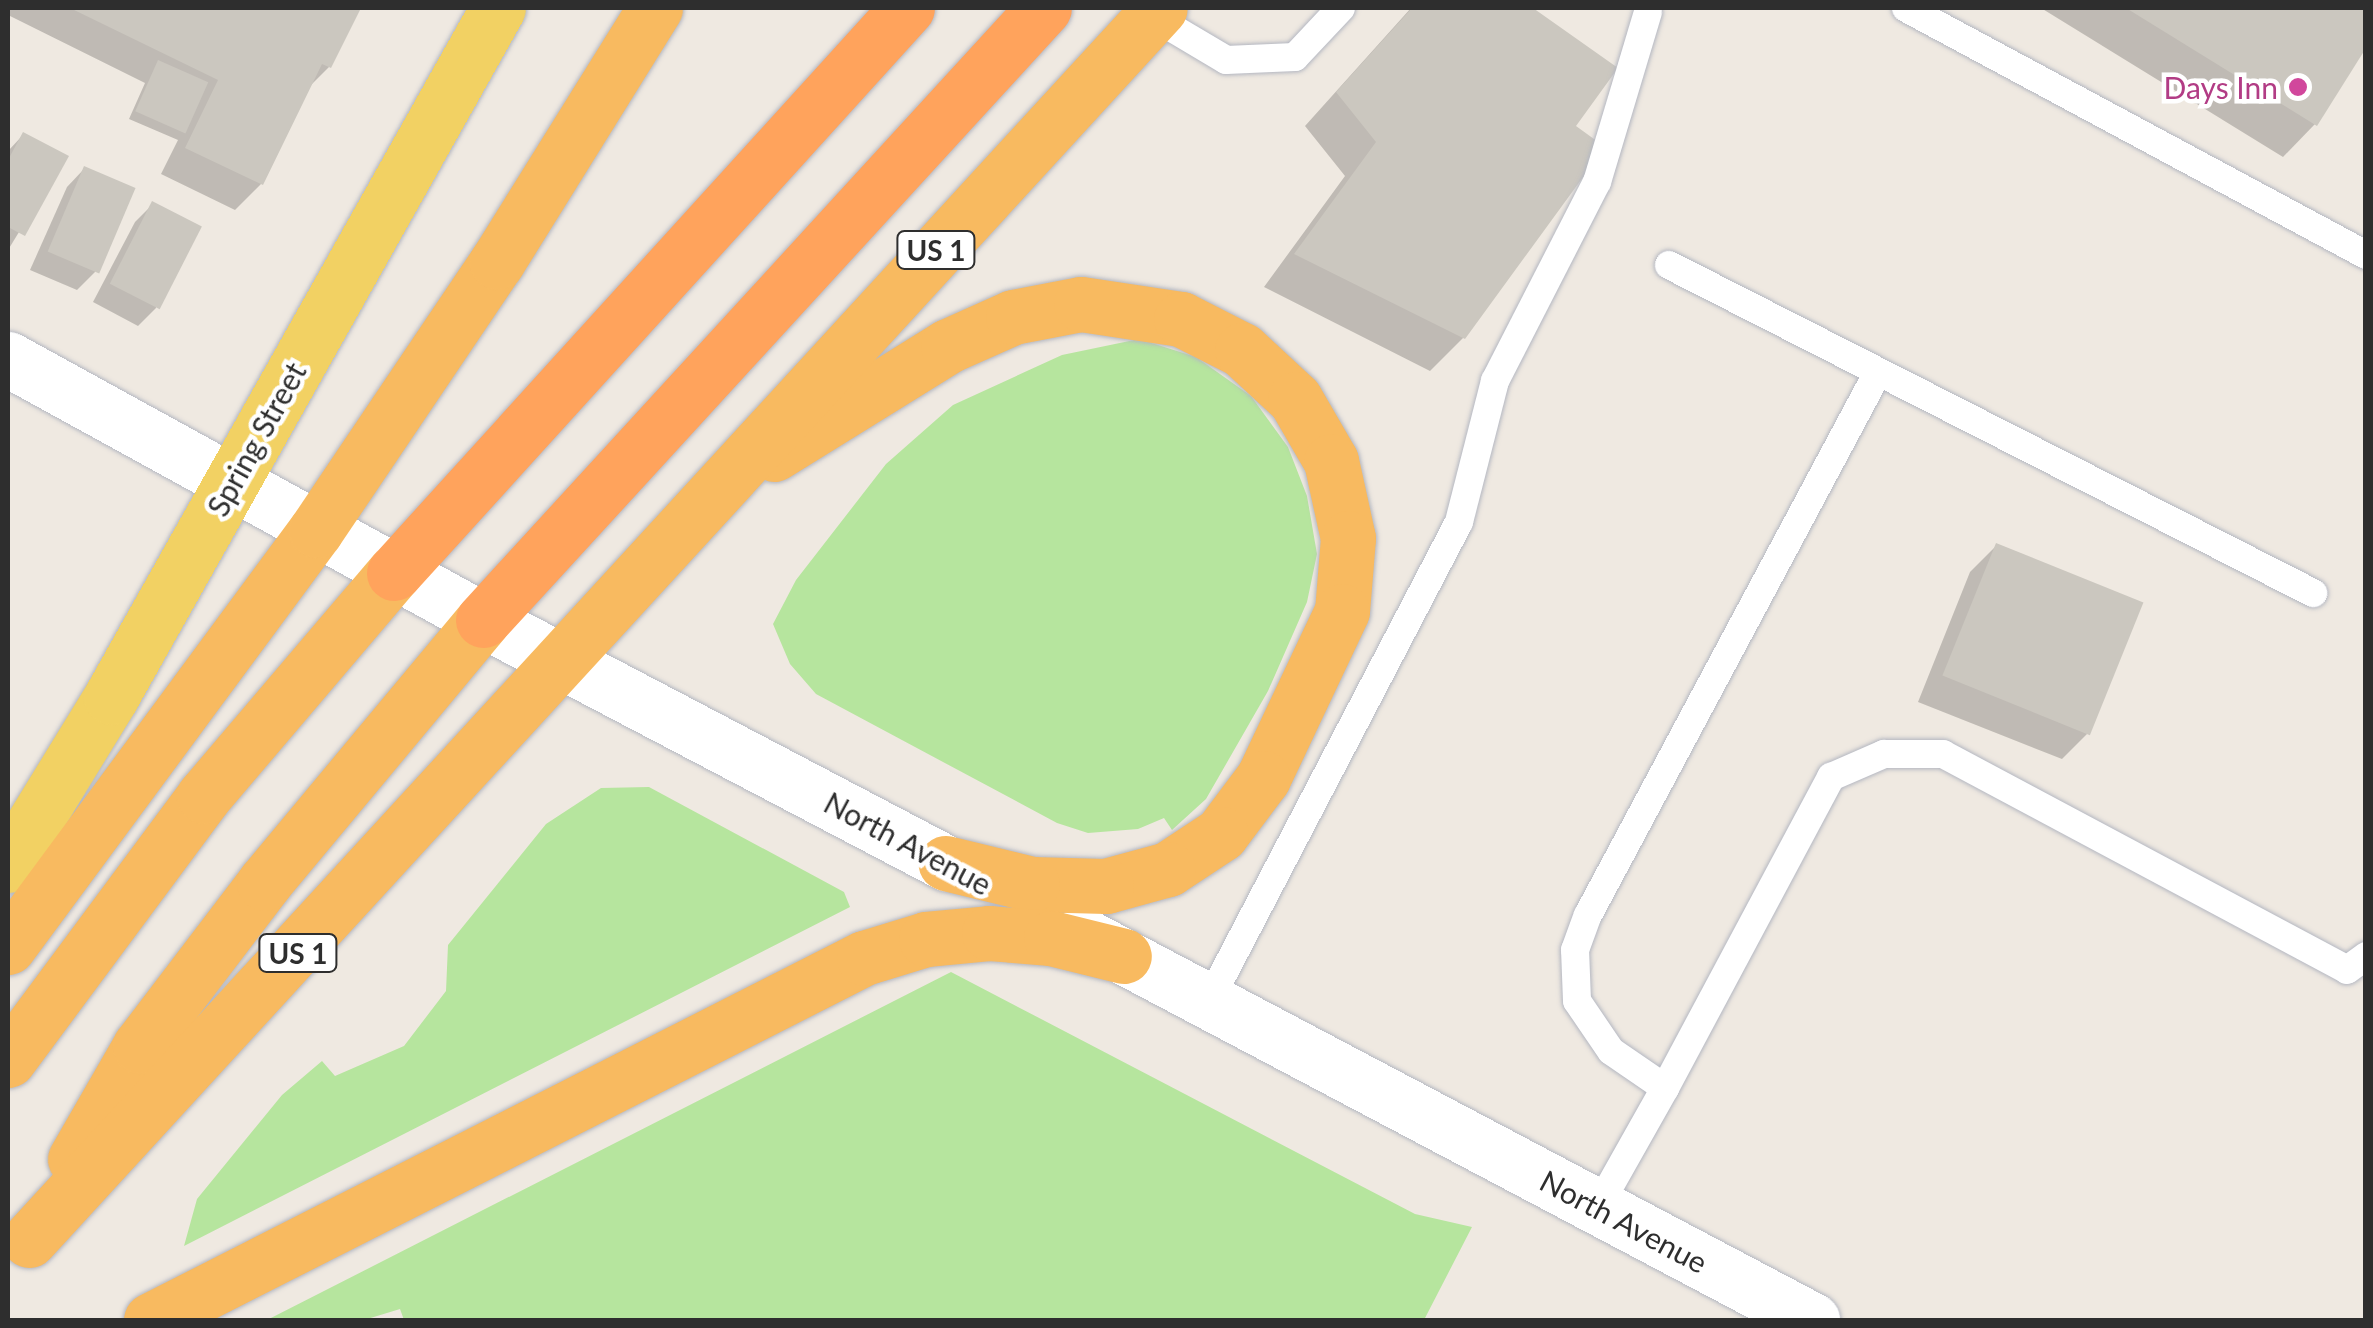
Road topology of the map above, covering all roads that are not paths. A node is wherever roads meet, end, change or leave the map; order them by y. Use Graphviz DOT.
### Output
graph roads {
  1 [pos="498,8"];
  2 [pos="655,8"];
  3 [pos="684,8"];
  4 [pos="907,8"];
  5 [pos="1044,8"];
  6 [pos="1341,8"];
  7 [pos="1906,8"];
  8 [pos="1647,9"];
  9 [pos="1156,12"];
  10 [pos="540,192"];
  11 [pos="2366,255"];
  12 [pos="1668,266"];
  13 [pos="8,359"];
  14 [pos="1878,372"];
  15 [pos="231,484"];
  16 [pos="712,492"];
  17 [pos="316,530"];
  18 [pos="394,573"];
  19 [pos="2312,593"];
  20 [pos="482,620"];
  21 [pos="560,661"];
  22 [pos="946,863"];
  23 [pos="8,865"];
  24 [pos="8,947"];
  25 [pos="1124,956"];
  26 [pos="2366,956"];
  27 [pos="1209,1001"];
  28 [pos="8,1060"];
  29 [pos="1664,1088"];
  30 [pos="1598,1207"];
  31 [pos="18,1254"];
  32 [pos="151,1320"];
  33 [pos="1812,1320"];
  1 -- 15 [label="main road, Spring Street"];
  2 -- 10 [label="highway"];
  3 -- 10 [label="highway"];
  4 -- 18 [label="highway"];
  5 -- 20 [label="highway"];
  6 -- 9 [label="lane"];
  7 -- 11 [label="lane"];
  8 -- 27 [label="lane"];
  9 -- 16 [label="highway, US 1"];
  10 -- 17 [label="highway"];
  12 -- 14 [label="lane"];
  13 -- 15 [label="main road, North Avenue"];
  14 -- 19 [label="lane"];
  14 -- 29 [label="lane"];
  15 -- 17 [label="main road, North Avenue"];
  15 -- 23 [label="main road, Spring Street"];
  16 -- 21 [label="highway, US 1"];
  16 -- 22 [label="highway"];
  17 -- 18 [label="main road, North Avenue"];
  17 -- 24 [label="highway"];
  18 -- 20 [label="main road, North Avenue"];
  18 -- 28 [label="highway"];
  20 -- 21 [label="main road, North Avenue"];
  20 -- 31 [label="highway"];
  21 -- 22 [label="main road, North Avenue"];
  21 -- 31 [label="highway, US 1"];
  22 -- 25 [label="main road, North Avenue"];
  25 -- 27 [label="main road, North Avenue"];
  25 -- 32 [label="highway"];
  26 -- 29 [label="lane"];
  27 -- 30 [label="main road, North Avenue"];
  29 -- 30 [label="lane"];
  30 -- 33 [label="main road, North Avenue"];
}
